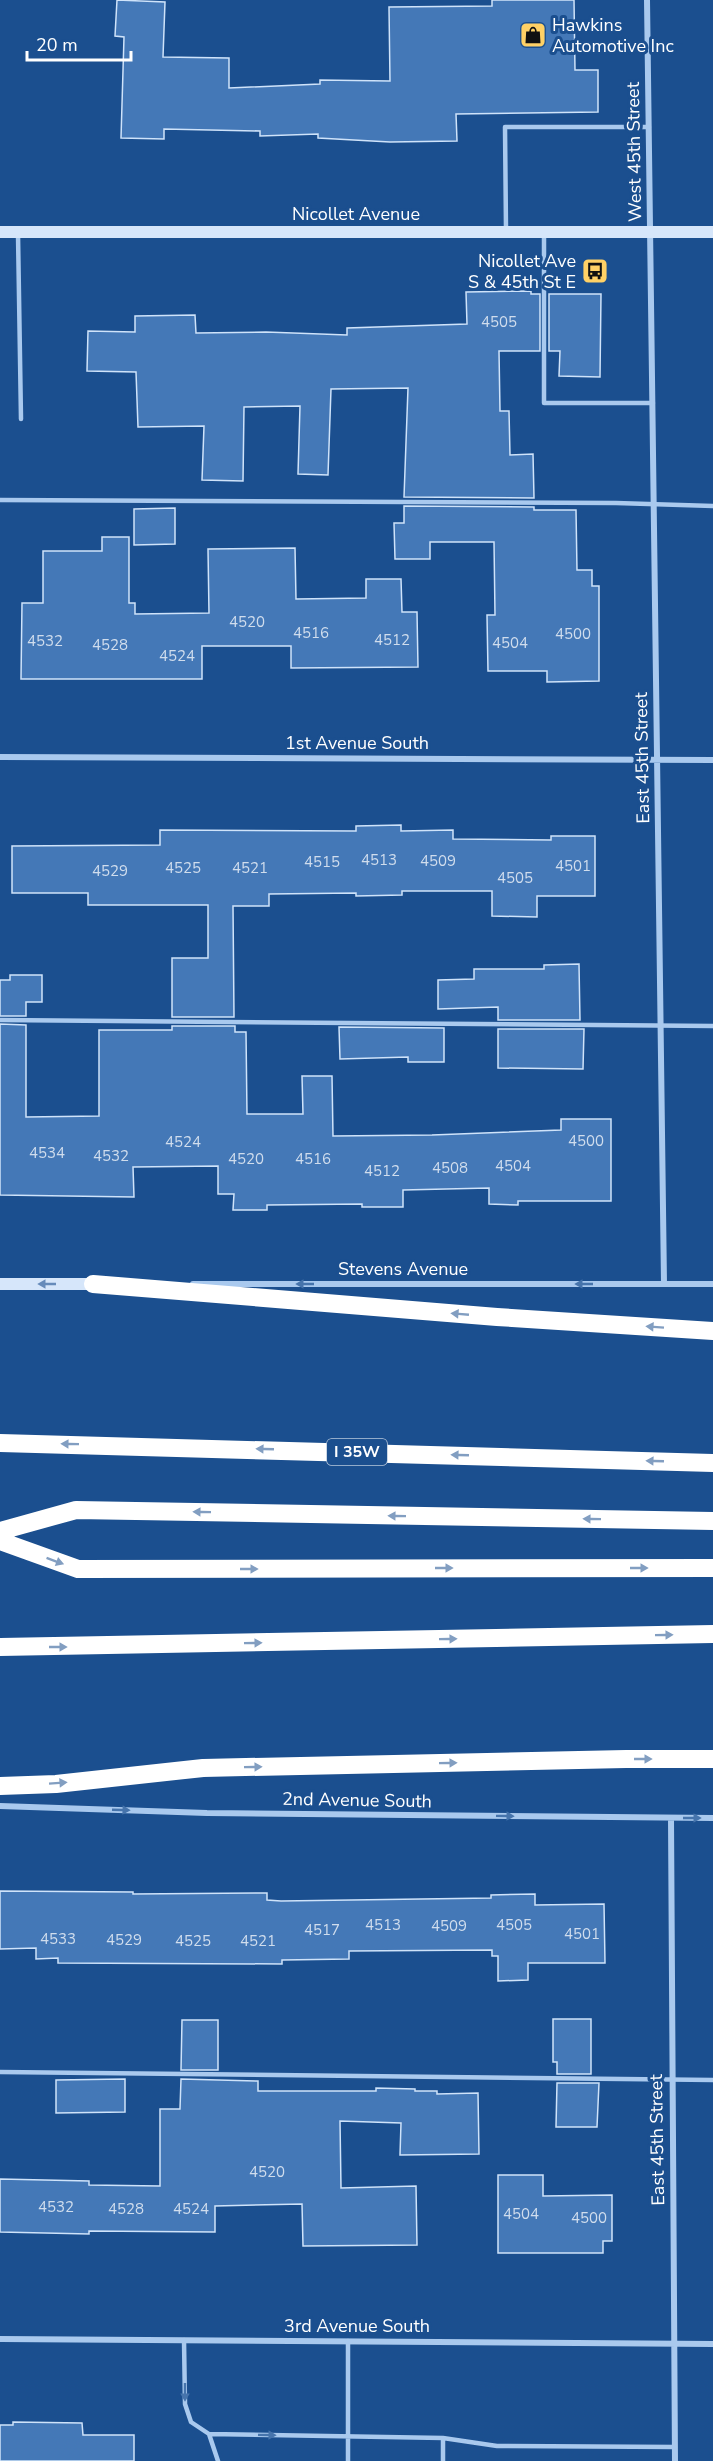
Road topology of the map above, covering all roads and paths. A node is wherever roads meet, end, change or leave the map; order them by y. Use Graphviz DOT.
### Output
graph roads {
  1 [pos="647,0"];
  2 [pos="649,127"];
  3 [pos="506,231"];
  4 [pos="544,231"];
  5 [pos="651,231"];
  6 [pos="0,232"];
  7 [pos="18,232"];
  8 [pos="713,232"];
  9 [pos="653,403"];
  10 [pos="21,419"];
  11 [pos="0,500"];
  12 [pos="655,506"];
  13 [pos="713,506"];
  14 [pos="0,757"];
  15 [pos="657,760"];
  16 [pos="713,760"];
  17 [pos="0,1020"];
  18 [pos="661,1026"];
  19 [pos="713,1026"];
  20 [pos="0,1284"];
  21 [pos="93,1284"];
  22 [pos="664,1284"];
  23 [pos="713,1284"];
  24 [pos="713,1331"];
  25 [pos="0,1443"];
  26 [pos="713,1463"];
  27 [pos="713,1521"];
  28 [pos="0,1531"];
  29 [pos="0,1541"];
  30 [pos="713,1568"];
  31 [pos="713,1634"];
  32 [pos="0,1647"];
  33 [pos="713,1759"];
  34 [pos="0,1786"];
  35 [pos="0,1806"];
  36 [pos="671,1818"];
  37 [pos="713,1818"];
  38 [pos="0,2072"];
  39 [pos="671,2080"];
  40 [pos="713,2080"];
  41 [pos="0,2339"];
  42 [pos="184,2340"];
  43 [pos="348,2341"];
  44 [pos="674,2343"];
  45 [pos="713,2344"];
  46 [pos="209,2434"];
  47 [pos="348,2436"];
  48 [pos="443,2438"];
  49 [pos="675,2447"];
  50 [pos="218,2461"];
  51 [pos="348,2461"];
  52 [pos="443,2461"];
  53 [pos="675,2461"];
  1 -- 2 [label="street, West 45th Street"];
  2 -- 3 [label="lane"];
  2 -- 5 [label="street, West 45th Street"];
  3 -- 4 [label="main road, Nicollet Avenue"];
  3 -- 7 [label="main road, Nicollet Avenue"];
  4 -- 5 [label="main road, Nicollet Avenue"];
  4 -- 9 [label="lane"];
  5 -- 8 [label="main road, Nicollet Avenue"];
  5 -- 9 [label="street, East 45th Street"];
  6 -- 7 [label="main road, Nicollet Avenue"];
  7 -- 10 [label="lane"];
  9 -- 12 [label="street, East 45th Street"];
  11 -- 12 [label="lane"];
  12 -- 13 [label="lane"];
  12 -- 15 [label="street, East 45th Street"];
  14 -- 15 [label="street, 1st Avenue South"];
  15 -- 16 [label="street, 1st Avenue South"];
  15 -- 18 [label="street, East 45th Street"];
  17 -- 18 [label="lane"];
  18 -- 19 [label="lane"];
  18 -- 22 [label="street, East 45th Street"];
  21 -- 20 [label="main road, one-way"];
  22 -- 21 [label="street, Stevens Avenue, one-way"];
  24 -- 21 [label="highway, one-way"];
  22 -- 23 [label="street, Stevens Avenue"];
  26 -- 25 [label="highway, I 35W, one-way"];
  27 -- 28 [label="highway, one-way"];
  29 -- 30 [label="highway, one-way"];
  32 -- 31 [label="highway, one-way"];
  34 -- 33 [label="highway, one-way"];
  35 -- 36 [label="street, 2nd Avenue South, one-way"];
  36 -- 37 [label="street, 2nd Avenue South, one-way"];
  36 -- 39 [label="street, East 45th Street"];
  38 -- 39 [label="lane"];
  39 -- 40 [label="lane"];
  39 -- 44 [label="street, East 45th Street"];
  41 -- 42 [label="street, 3rd Avenue South"];
  42 -- 43 [label="street, 3rd Avenue South"];
  42 -- 46 [label="lane, one-way"];
  43 -- 44 [label="street, 3rd Avenue South"];
  43 -- 47 [label="lane"];
  44 -- 45 [label="street, 3rd Avenue South"];
  44 -- 49 [label="street, East 45th Street"];
  46 -- 47 [label="lane, one-way"];
  46 -- 50 [label="lane"];
  47 -- 48 [label="lane"];
  47 -- 51 [label="lane"];
  48 -- 49 [label="lane"];
  48 -- 52 [label="lane"];
  49 -- 53 [label="street, East 45th Street"];
}
